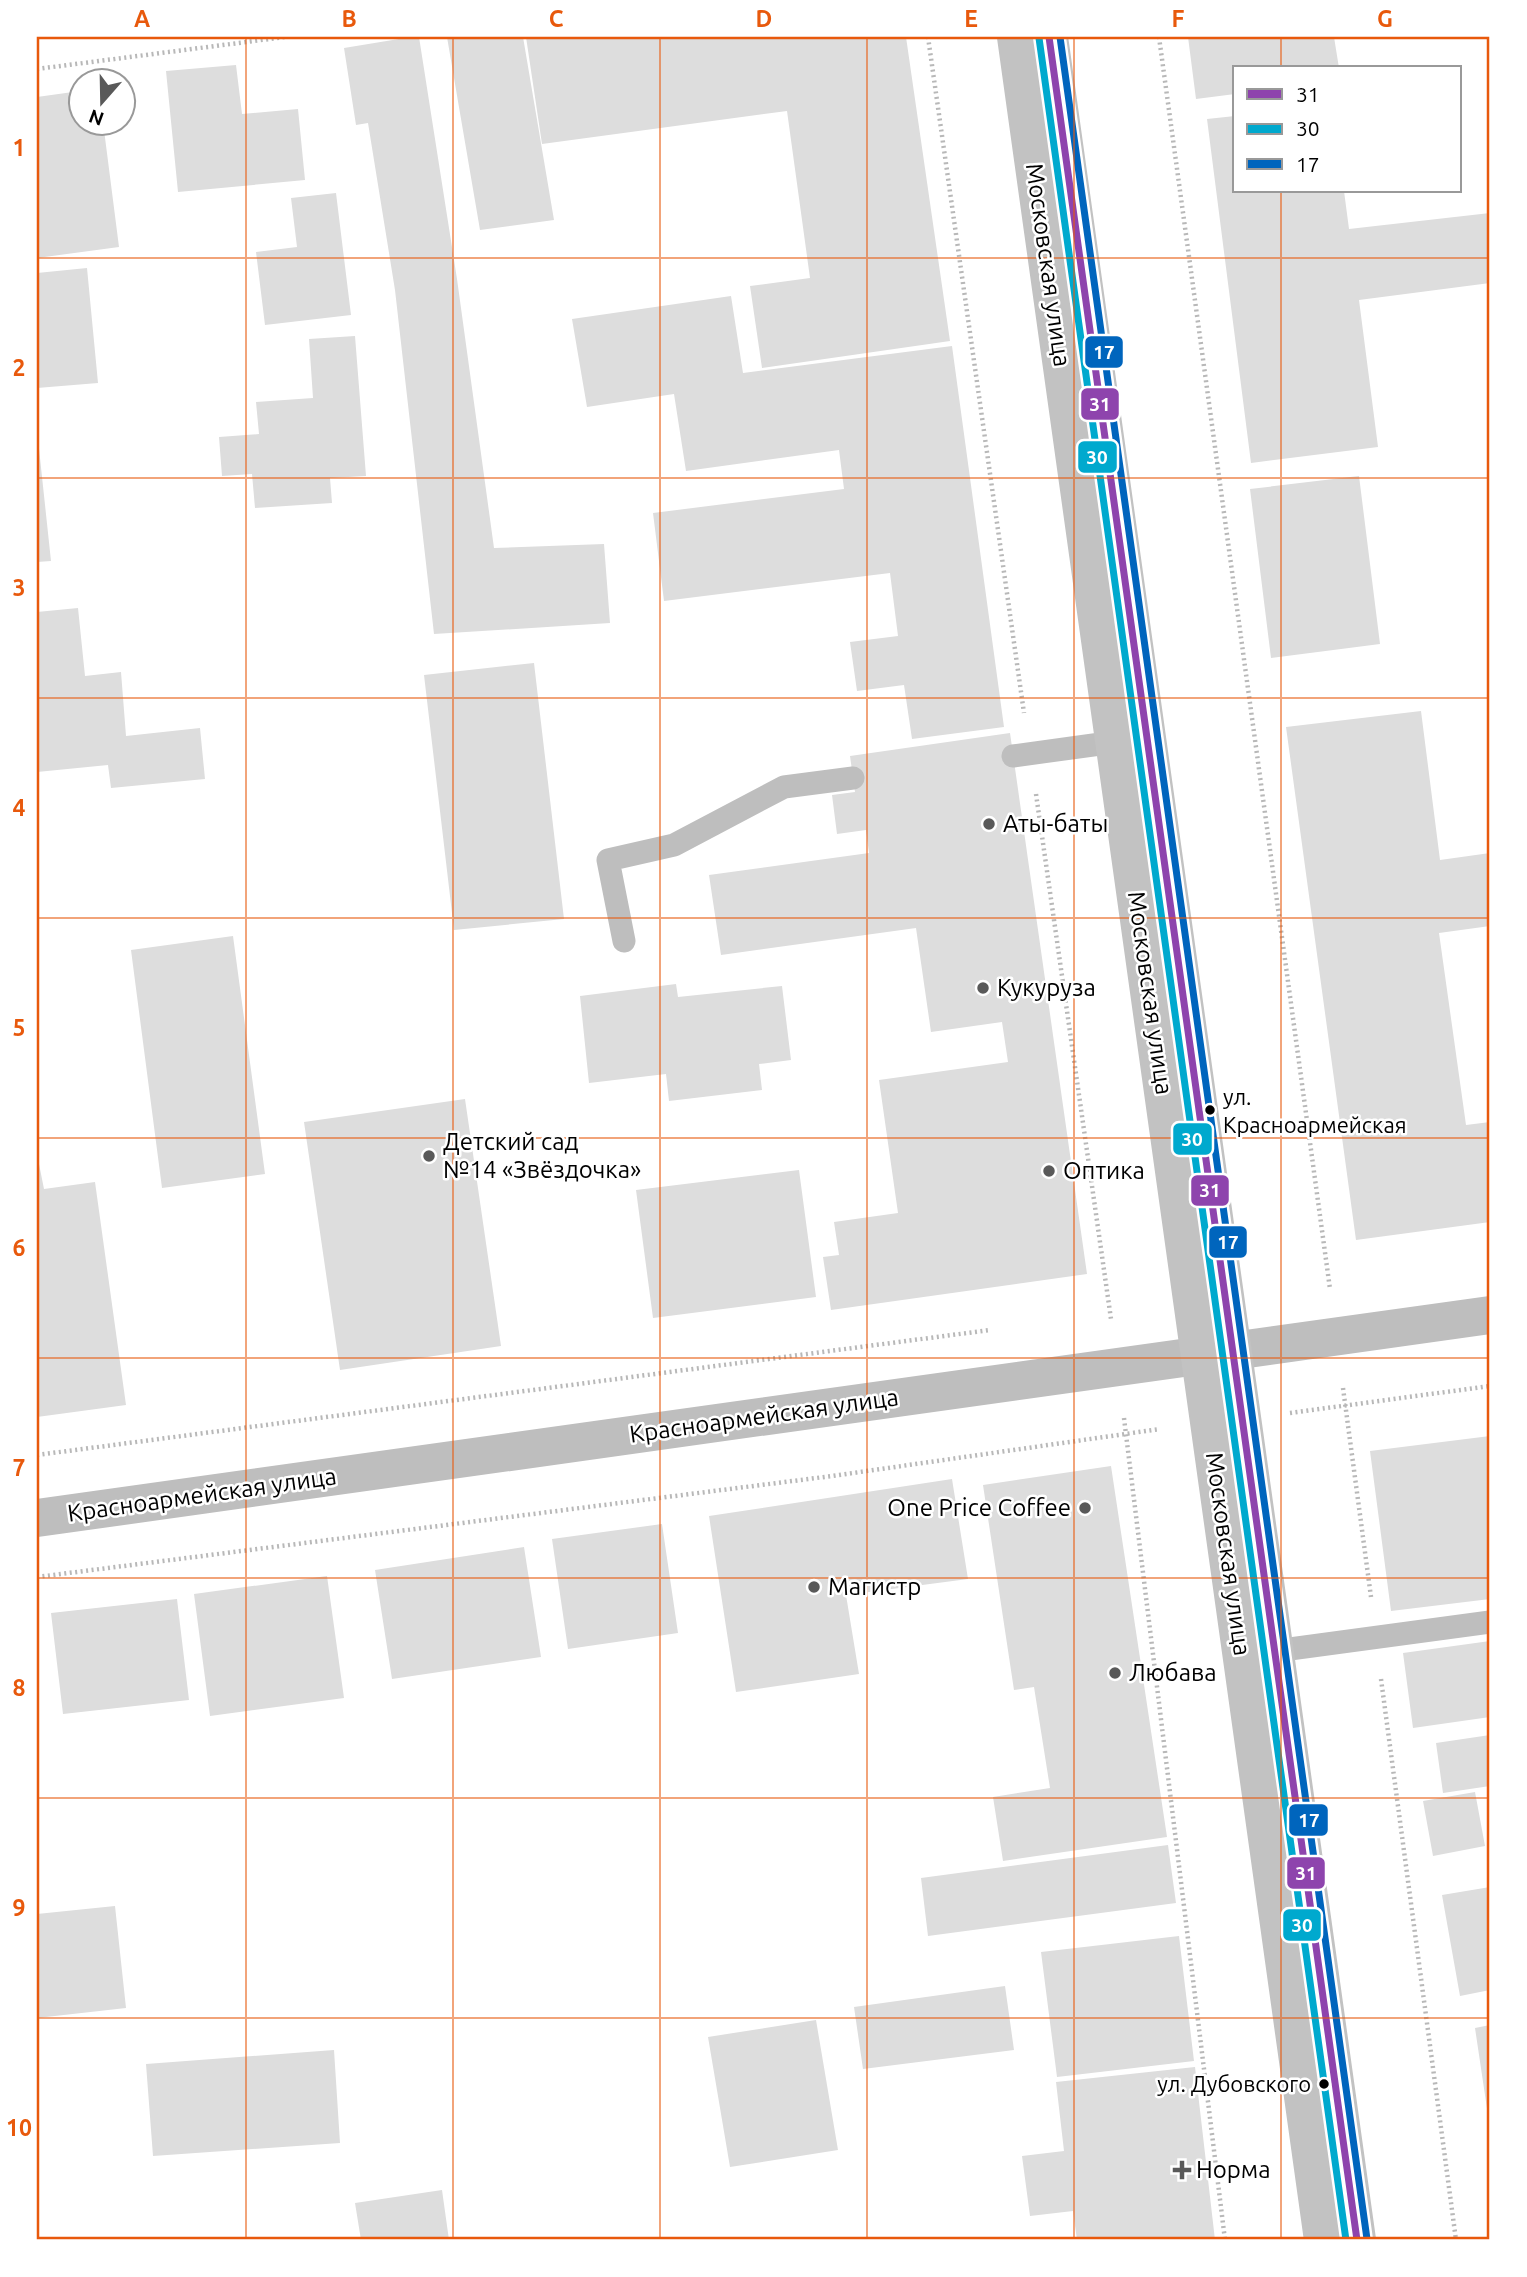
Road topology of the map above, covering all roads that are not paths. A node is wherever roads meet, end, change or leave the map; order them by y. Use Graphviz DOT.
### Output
graph roads {
  1 [pos="1016,37"];
  2 [pos="1049,37"];
  3 [pos="1115,742"];
  4 [pos="1022,755"];
  5 [pos="853,778"];
  6 [pos="624,941"];
  7 [pos="1490,1315"];
  8 [pos="1216,1352"];
  9 [pos="1226,1420"];
  10 [pos="37,1518"];
  11 [pos="1490,1622"];
  12 [pos="1275,1651"];
  13 [pos="1323,2240"];
  14 [pos="1357,2240"];
  1 -- 3 [label="main road, Московская улица"];
  2 -- 8 [label="main road, Московская улица"];
  3 -- 4 [label="lane"];
  3 -- 8 [label="main road, Московская улица"];
  5 -- 6 [label="lane"];
  7 -- 8 [label="street, Красноармейская улица"];
  8 -- 9 [label="main road, Московская улица"];
  8 -- 10 [label="street, Красноармейская улица"];
  9 -- 12 [label="main road, Московская улица"];
  9 -- 13 [label="main road, Московская улица"];
  11 -- 12 [label="lane"];
  12 -- 14 [label="main road, Московская улица"];
}
